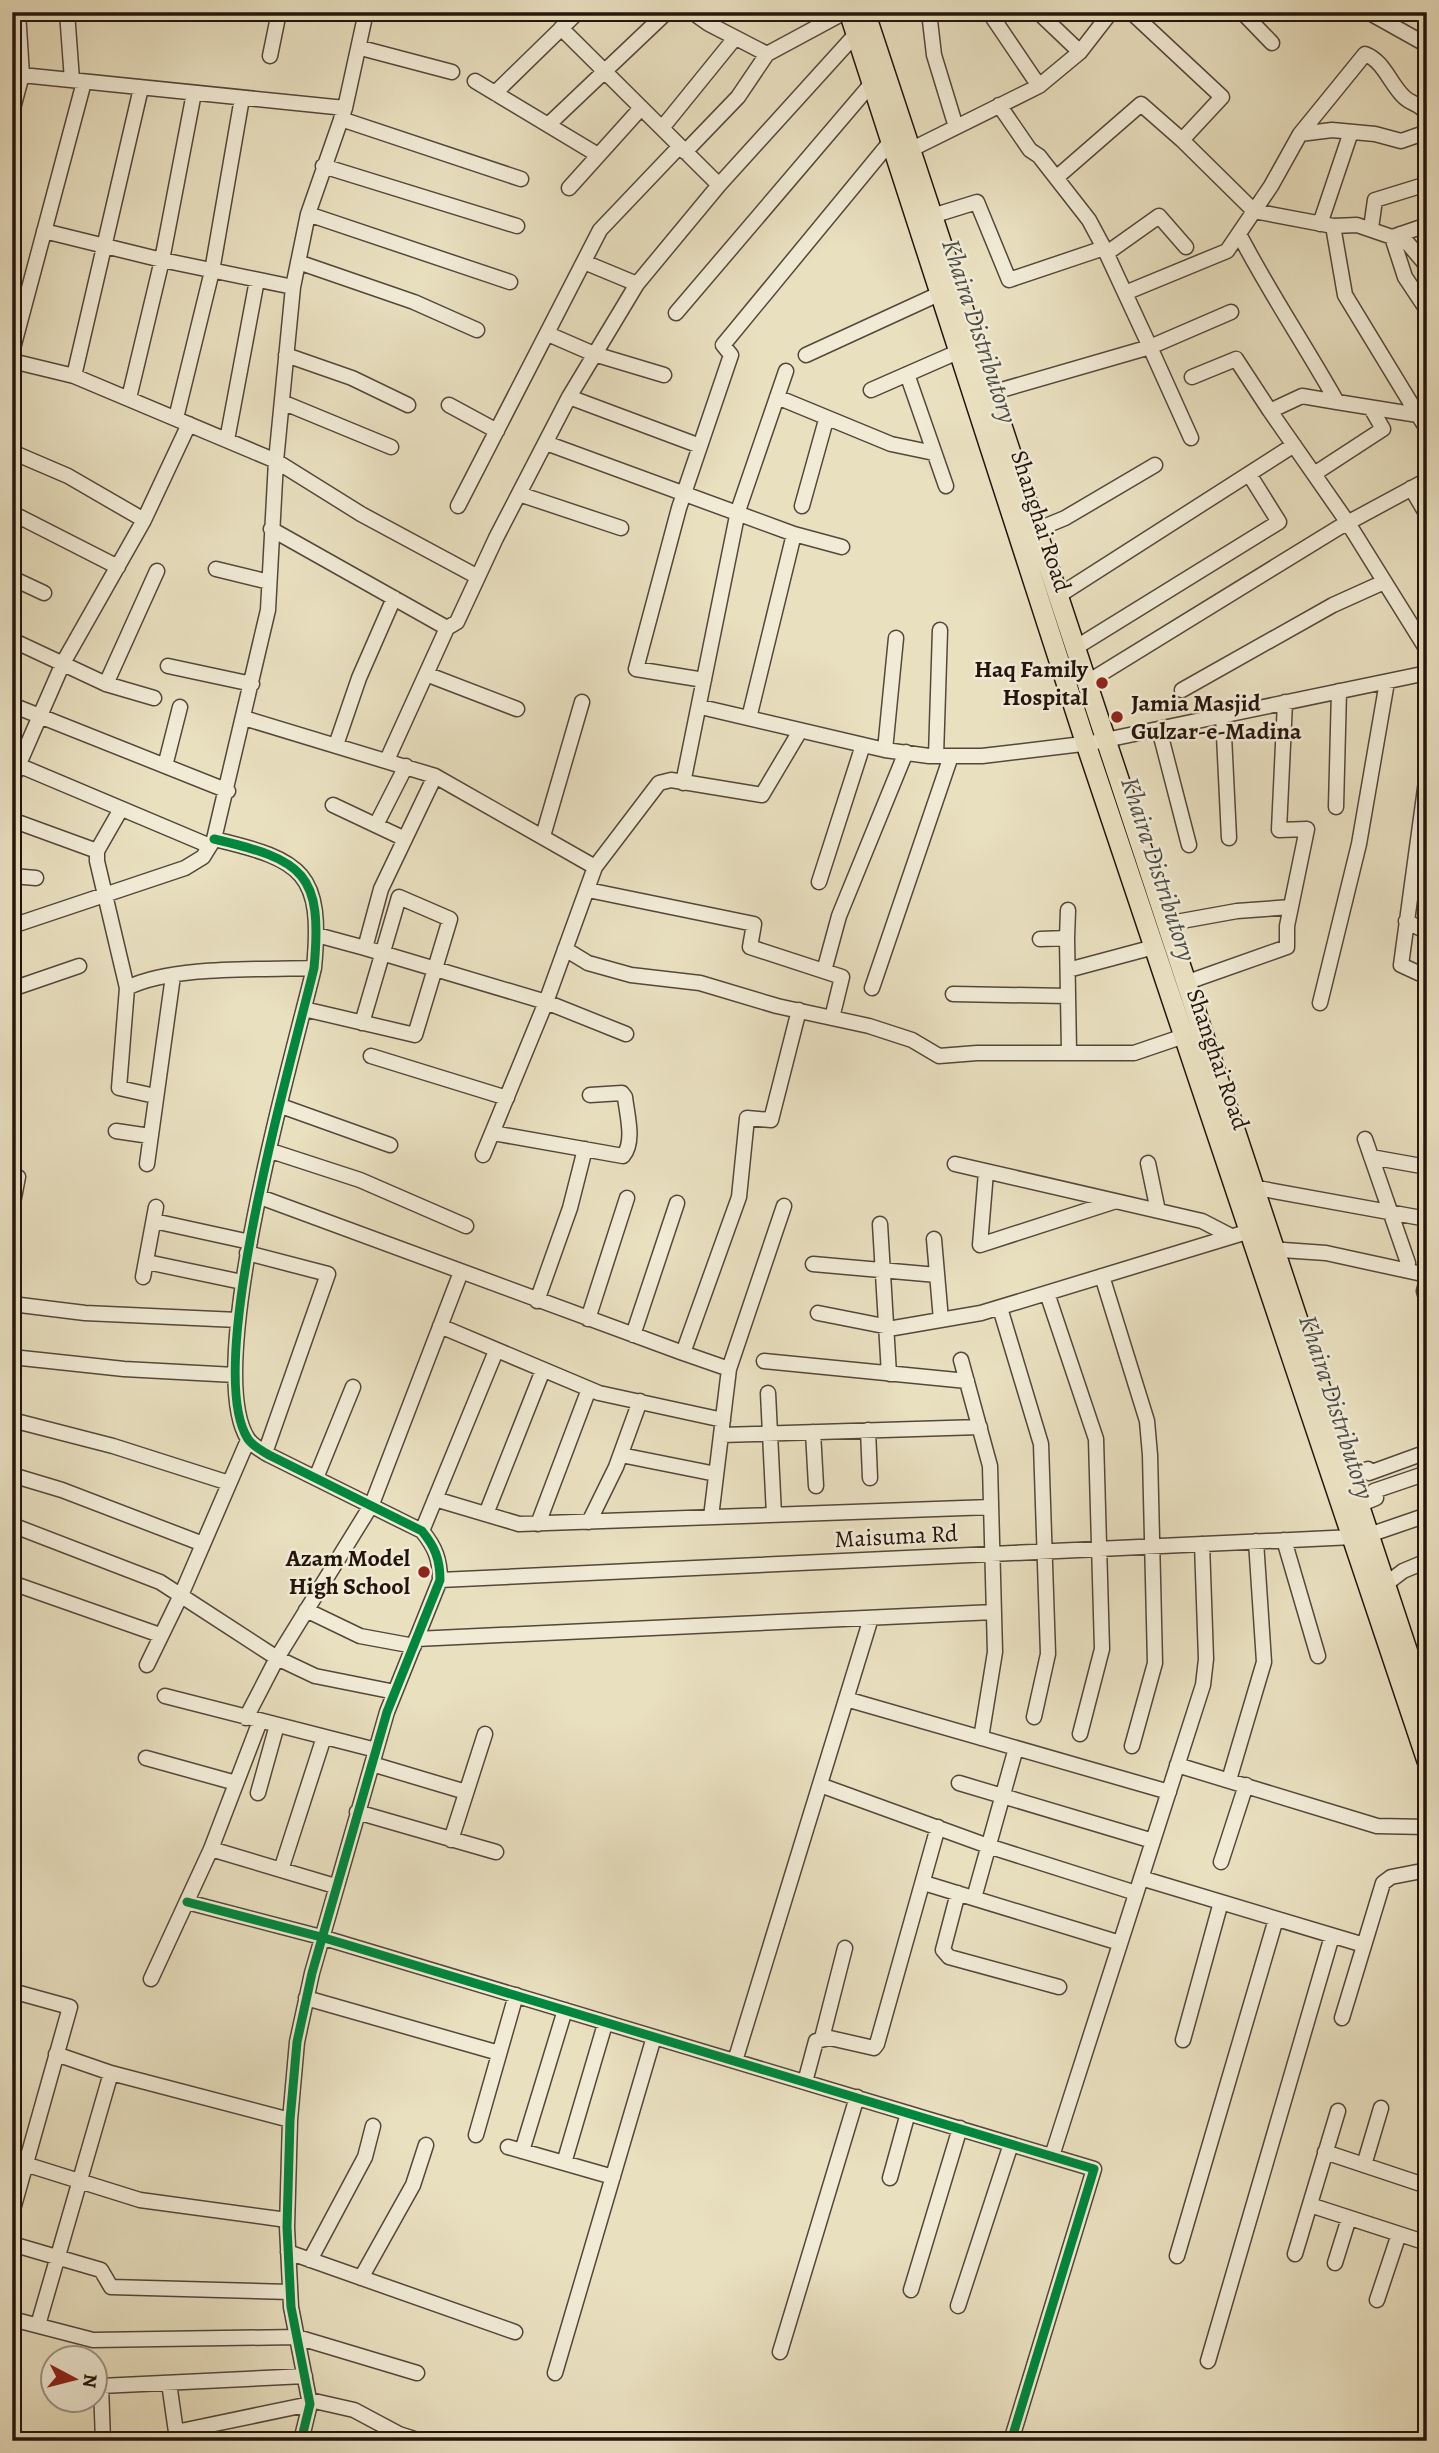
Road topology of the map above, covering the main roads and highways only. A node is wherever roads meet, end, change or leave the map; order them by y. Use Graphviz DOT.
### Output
graph roads {
  1 [pos="847,12"];
  2 [pos="865,12"];
  3 [pos="1095,742"];
  4 [pos="1265,1250"];
  5 [pos="1361,1536"];
  6 [pos="1427,1710"];
  7 [pos="1427,1761"];
  1 -- 3 [label="main road, Shanghai Road"];
  2 -- 3 [label="main road, Shanghai Road"];
  3 -- 4 [label="main road, Shanghai Road"];
  3 -- 4 [label="main road, Shanghai Road"];
  4 -- 5 [label="main road, Shanghai Road"];
  4 -- 5 [label="main road, Shanghai Road"];
  5 -- 6 [label="main road, Shanghai Road"];
  5 -- 7 [label="main road, Shanghai Road"];
}
